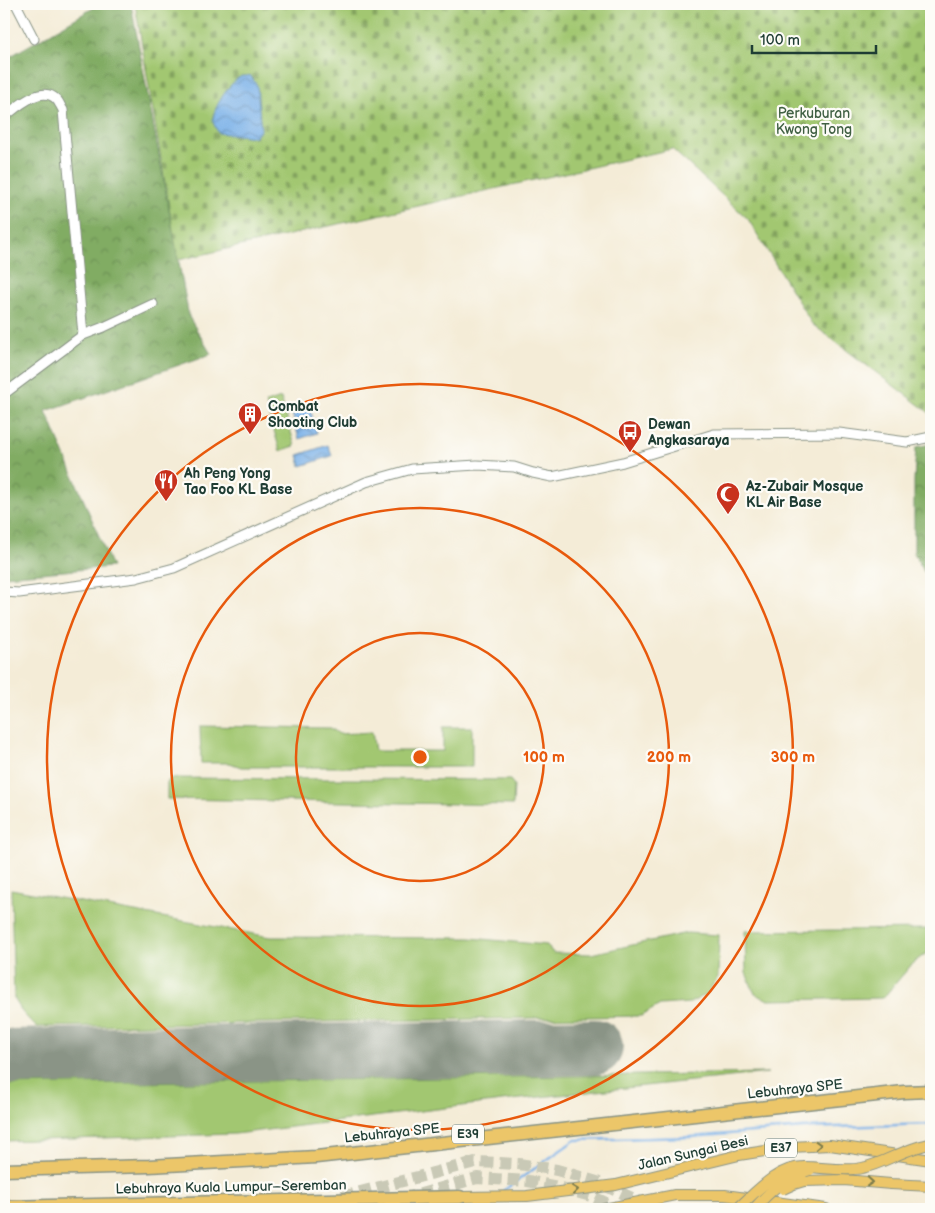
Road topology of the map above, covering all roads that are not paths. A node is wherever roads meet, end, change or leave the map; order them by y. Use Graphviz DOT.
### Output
graph roads {
  1 [pos="16,4"];
  2 [pos="34,38"];
  3 [pos="4,117"];
  4 [pos="153,304"];
  5 [pos="83,335"];
  6 [pos="4,394"];
  7 [pos="931,437"];
  8 [pos="4,592"];
  9 [pos="931,1085"];
  10 [pos="931,1091"];
  11 [pos="931,1144"];
  12 [pos="931,1160"];
  13 [pos="4,1164"];
  14 [pos="819,1168"];
  15 [pos="4,1170"];
  16 [pos="931,1186"];
  17 [pos="460,1198"];
  18 [pos="4,1207"];
  19 [pos="604,1209"];
  20 [pos="738,1209"];
  21 [pos="755,1209"];
  22 [pos="826,1209"];
  1 -- 2 [label="street"];
  3 -- 5 [label="street"];
  4 -- 5 [label="street"];
  5 -- 6 [label="street"];
  7 -- 8 [label="street"];
  9 -- 13 [label="highway, Lebuhraya SPE / E39"];
  10 -- 15 [label="highway, Lebuhraya SPE / E39"];
  11 -- 14 [label="main road, bridge"];
  17 -- 12 [label="main road, Jalan Sungai Besi / E37, one-way"];
  14 -- 20 [label="main road, bridge"];
  14 -- 21 [label="main road, bridge"];
  21 -- 16 [label="main road, one-way, bridge"];
  17 -- 18 [label="highway, Lebuhraya Kuala Lumpur–Seremban / E37"];
  19 -- 22 [label="main road"];
}
